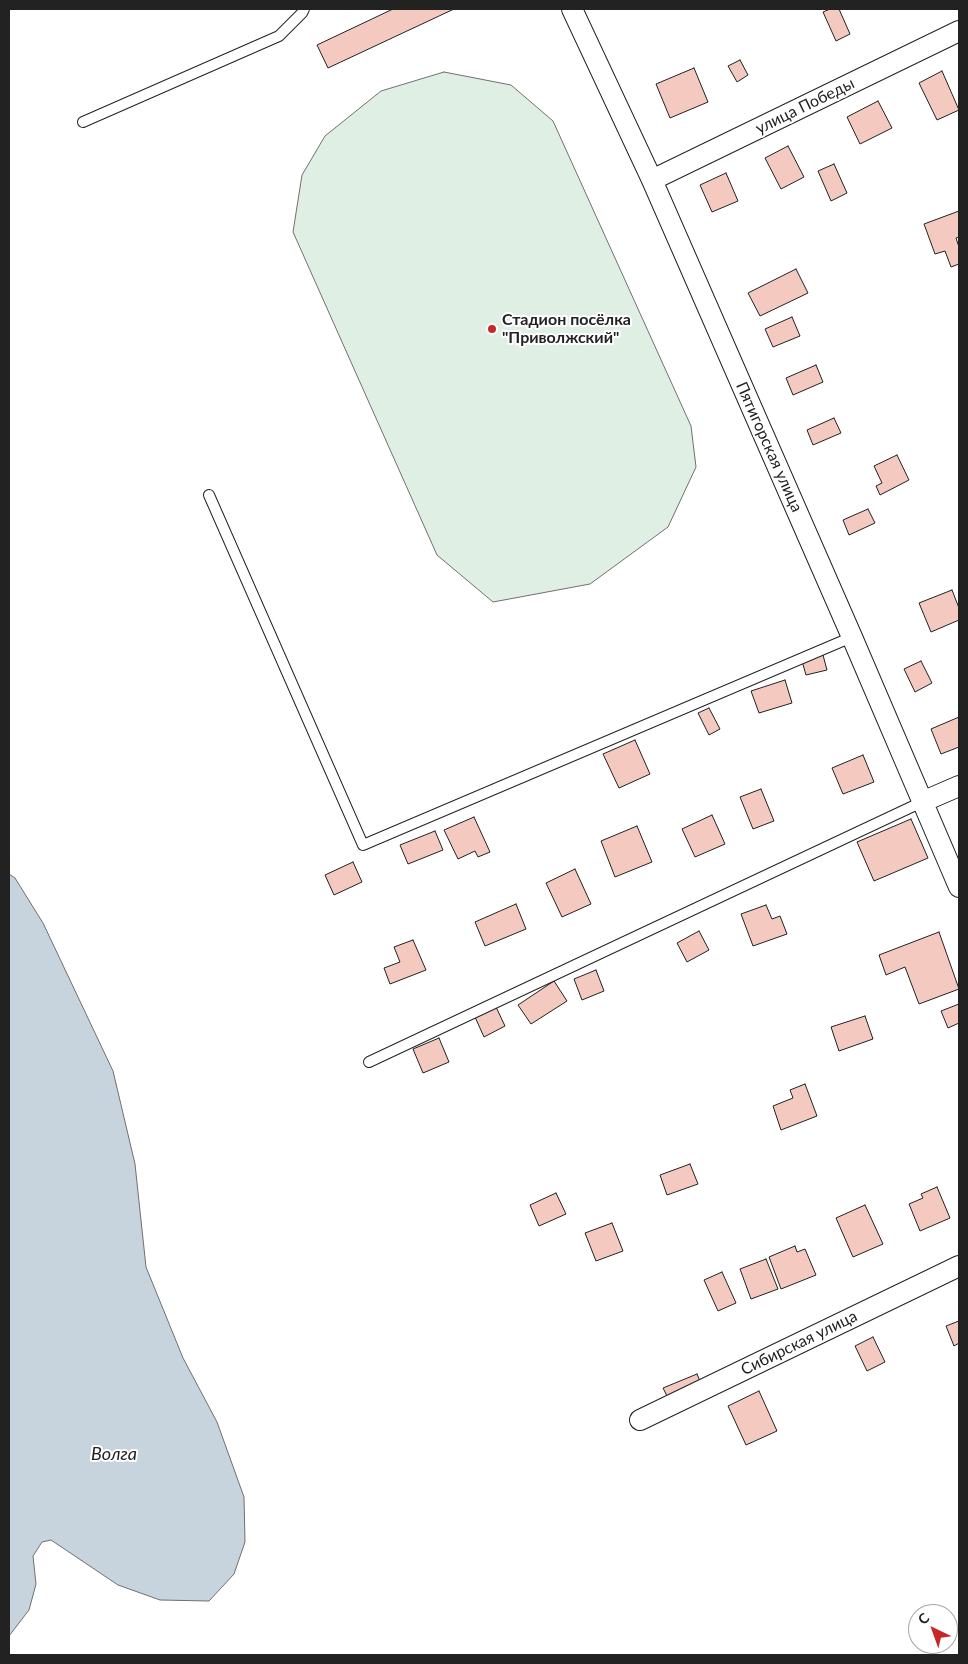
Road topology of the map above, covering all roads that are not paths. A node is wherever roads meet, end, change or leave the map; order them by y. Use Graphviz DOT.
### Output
graph roads {
  1 [pos="304,9"];
  2 [pos="572,9"];
  3 [pos="959,31"];
  4 [pos="83,122"];
  5 [pos="652,180"];
  6 [pos="209,495"];
  7 [pos="852,638"];
  8 [pos="959,786"];
  9 [pos="922,802"];
  10 [pos="959,887"];
  11 [pos="369,1062"];
  12 [pos="959,1266"];
  13 [pos="640,1420"];
  1 -- 4 [label="lane"];
  2 -- 5 [label="street, Пятигорская улица"];
  3 -- 5 [label="street, улица Победы"];
  5 -- 7 [label="street, Пятигорская улица"];
  6 -- 7 [label="lane"];
  7 -- 9 [label="street, Пятигорская улица"];
  8 -- 9 [label="street"];
  9 -- 10 [label="street, Пятигорская улица"];
  9 -- 11 [label="lane"];
  12 -- 13 [label="street, Сибирская улица"];
}
